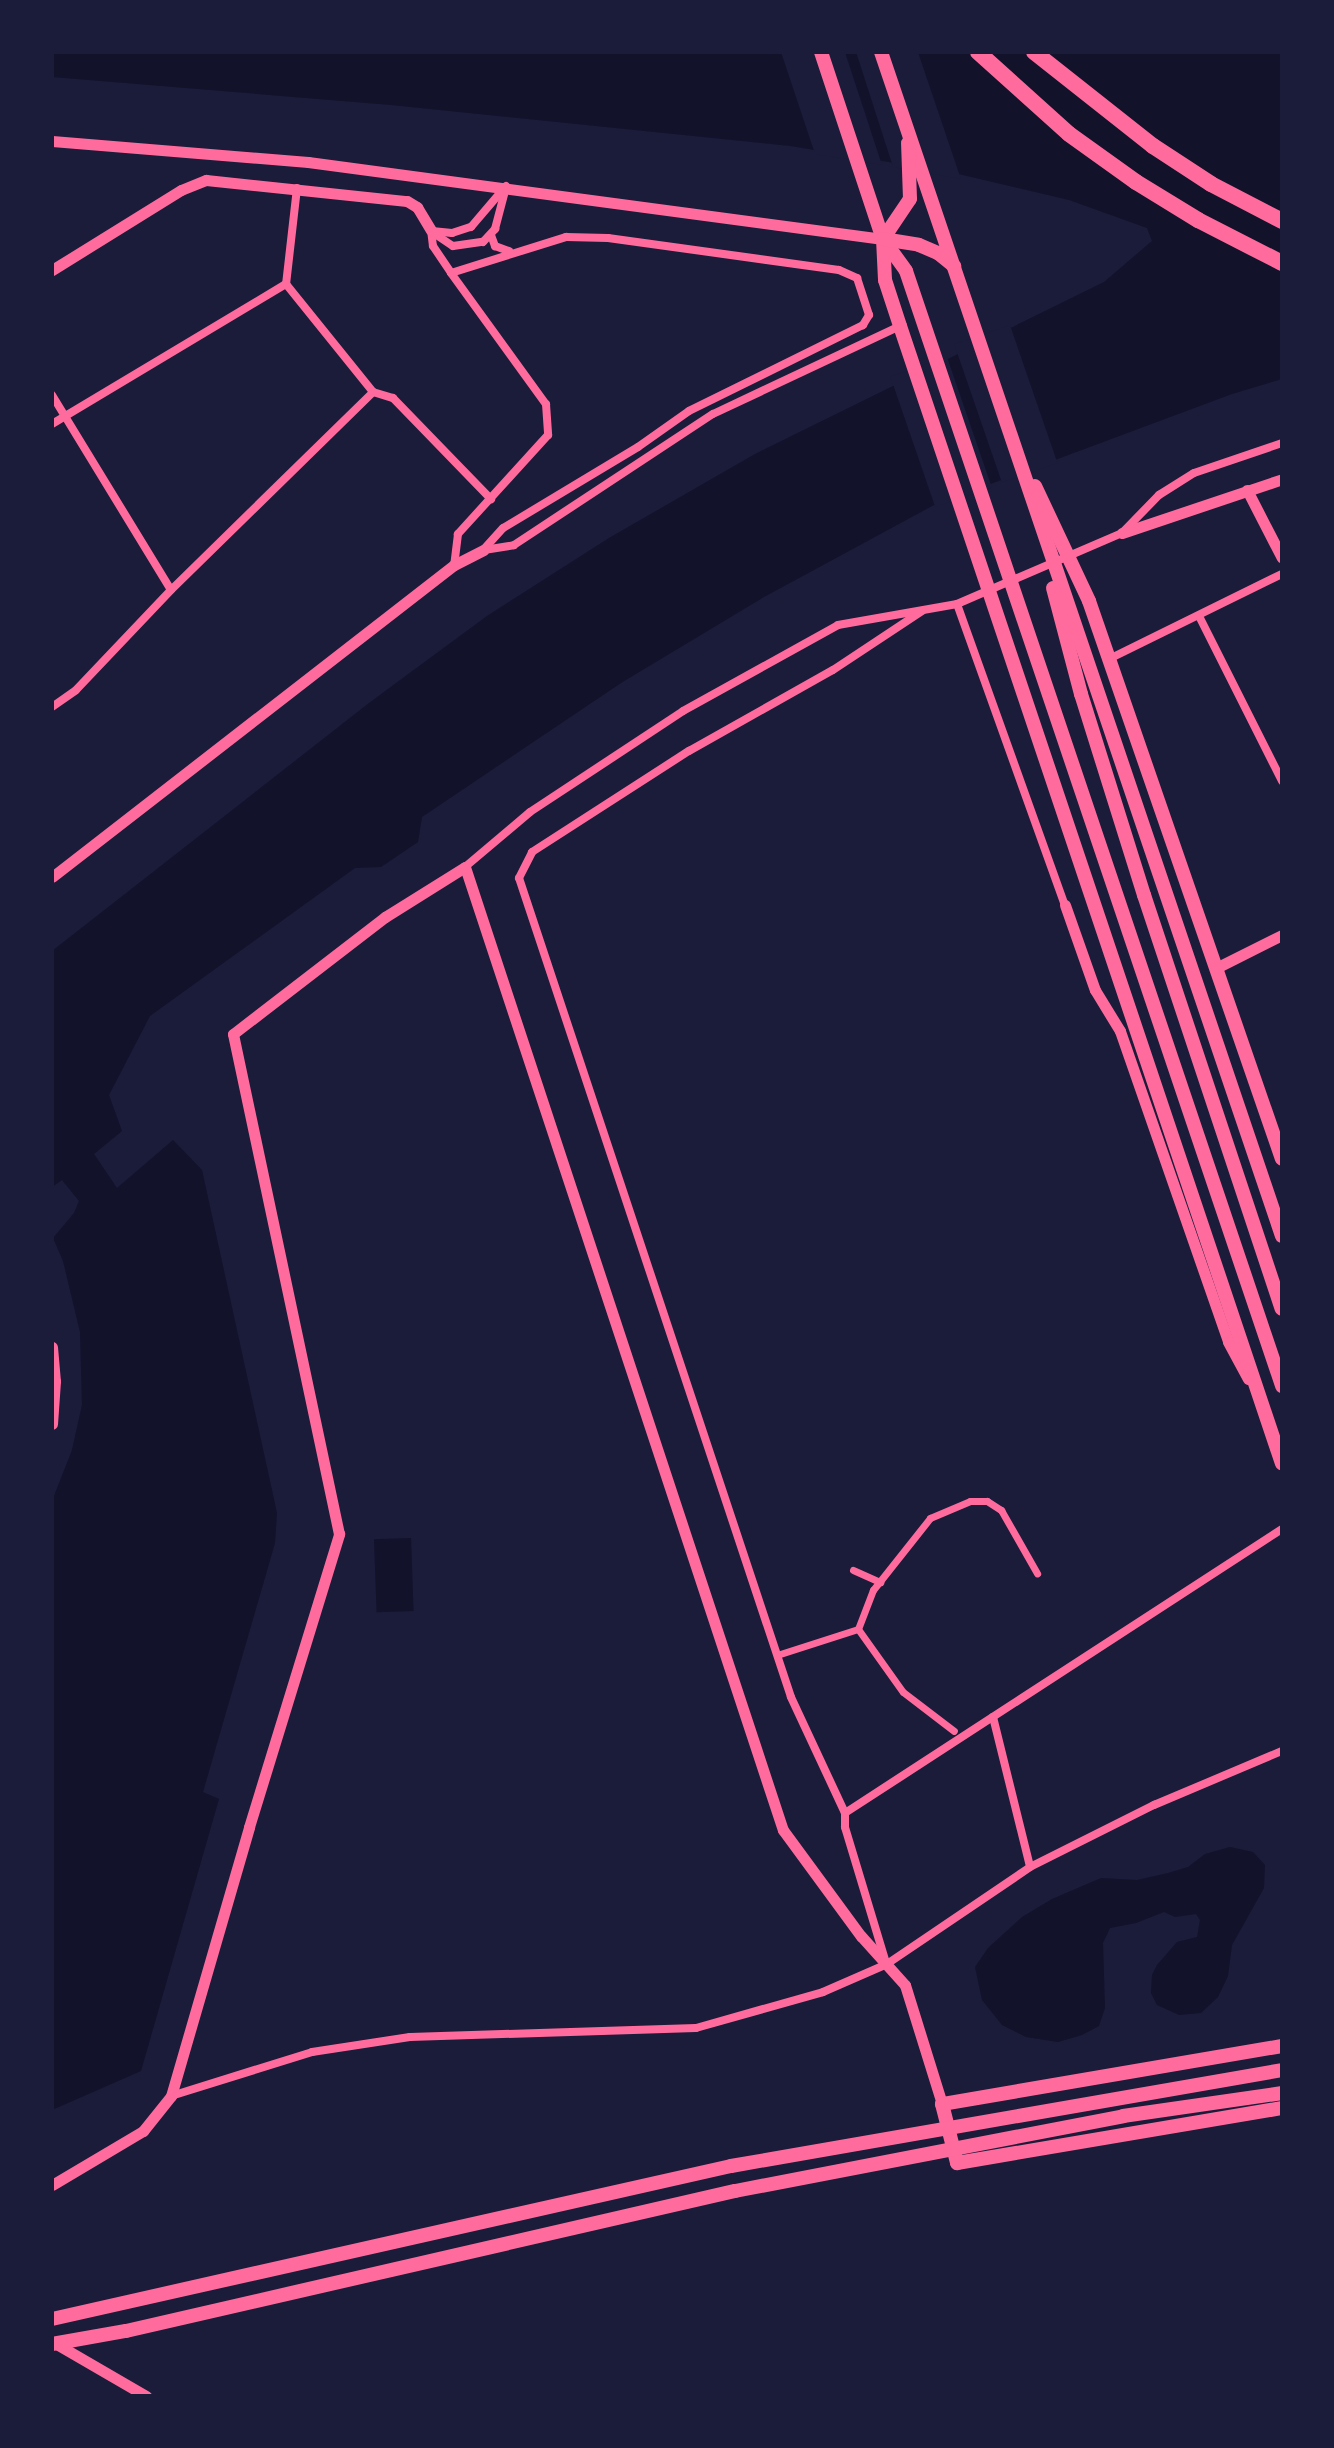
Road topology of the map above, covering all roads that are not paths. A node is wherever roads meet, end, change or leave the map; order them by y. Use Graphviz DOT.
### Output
graph roads {
  1 [pos="821,52"];
  2 [pos="881,52"];
  3 [pos="978,52"];
  4 [pos="1034,52"];
  5 [pos="907,127"];
  6 [pos="52,141"];
  7 [pos="506,186"];
  8 [pos="297,188"];
  9 [pos="1282,221"];
  10 [pos="431,230"];
  11 [pos="491,235"];
  12 [pos="883,239"];
  13 [pos="511,251"];
  14 [pos="1282,263"];
  15 [pos="955,266"];
  16 [pos="52,270"];
  17 [pos="451,273"];
  18 [pos="286,284"];
  19 [pos="900,326"];
  20 [pos="373,392"];
  21 [pos="52,395"];
  22 [pos="65,416"];
  23 [pos="52,424"];
  24 [pos="1282,443"];
  25 [pos="1020,458"];
  26 [pos="1282,479"];
  27 [pos="1247,490"];
  28 [pos="491,499"];
  29 [pos="1122,533"];
  30 [pos="1043,537"];
  31 [pos="483,550"];
  32 [pos="1282,558"];
  33 [pos="454,565"];
  34 [pos="1282,574"];
  35 [pos="171,590"];
  36 [pos="957,604"];
  37 [pos="922,611"];
  38 [pos="1199,616"];
  39 [pos="1109,659"];
  40 [pos="52,707"];
  41 [pos="1282,781"];
  42 [pos="465,867"];
  43 [pos="52,877"];
  44 [pos="1065,905"];
  45 [pos="1282,935"];
  46 [pos="1216,968"];
  47 [pos="1282,1159"];
  48 [pos="1282,1236"];
  49 [pos="1282,1309"];
  50 [pos="52,1347"];
  51 [pos="1282,1386"];
  52 [pos="1260,1400"];
  53 [pos="52,1424"];
  54 [pos="1282,1464"];
  55 [pos="1282,1529"];
  56 [pos="853,1570"];
  57 [pos="1037,1573"];
  58 [pos="880,1582"];
  59 [pos="858,1629"];
  60 [pos="777,1655"];
  61 [pos="993,1717"];
  62 [pos="954,1731"];
  63 [pos="1282,1751"];
  64 [pos="845,1813"];
  65 [pos="1030,1867"];
  66 [pos="887,1964"];
  67 [pos="1282,2046"];
  68 [pos="1282,2070"];
  69 [pos="1282,2093"];
  70 [pos="171,2096"];
  71 [pos="942,2104"];
  72 [pos="1282,2108"];
  73 [pos="52,2185"];
  74 [pos="52,2319"];
  75 [pos="52,2343"];
  76 [pos="146,2396"];
  1 -- 12 [label="main road"];
  2 -- 5 [label="main road"];
  3 -- 14 [label="highway"];
  4 -- 9 [label="highway"];
  5 -- 12 [label="main road"];
  5 -- 15 [label="main road"];
  6 -- 7 [label="street"];
  7 -- 10 [label="street"];
  7 -- 11 [label="street"];
  7 -- 12 [label="street"];
  8 -- 10 [label="street"];
  8 -- 16 [label="street"];
  8 -- 18 [label="street"];
  10 -- 11 [label="street"];
  10 -- 17 [label="street"];
  11 -- 13 [label="street"];
  12 -- 15 [label="main road"];
  12 -- 19 [label="main road"];
  12 -- 51 [label="main road"];
  13 -- 17 [label="street"];
  13 -- 31 [label="street"];
  15 -- 25 [label="main road"];
  17 -- 28 [label="street"];
  18 -- 20 [label="street"];
  18 -- 22 [label="street"];
  19 -- 31 [label="street"];
  19 -- 52 [label="main road"];
  20 -- 28 [label="street"];
  20 -- 35 [label="street"];
  21 -- 22 [label="street"];
  22 -- 23 [label="street"];
  22 -- 35 [label="street"];
  24 -- 29 [label="street"];
  25 -- 30 [label="main road"];
  25 -- 39 [label="main road"];
  26 -- 27 [label="street"];
  27 -- 29 [label="street"];
  27 -- 32 [label="street"];
  28 -- 33 [label="street"];
  29 -- 36 [label="street"];
  30 -- 48 [label="main road"];
  30 -- 49 [label="main road"];
  31 -- 33 [label="street"];
  33 -- 43 [label="street"];
  34 -- 38 [label="street"];
  35 -- 40 [label="street"];
  36 -- 37 [label="street"];
  36 -- 44 [label="street"];
  37 -- 42 [label="street"];
  37 -- 60 [label="street"];
  38 -- 39 [label="street"];
  38 -- 41 [label="street"];
  39 -- 46 [label="main road"];
  42 -- 66 [label="street"];
  42 -- 70 [label="street"];
  44 -- 52 [label="street"];
  45 -- 46 [label="street"];
  46 -- 47 [label="main road"];
  50 -- 53 [label="street"];
  52 -- 54 [label="main road"];
  55 -- 61 [label="street"];
  56 -- 58 [label="street"];
  57 -- 58 [label="street"];
  58 -- 59 [label="street"];
  59 -- 60 [label="street"];
  59 -- 62 [label="street"];
  60 -- 64 [label="street"];
  61 -- 64 [label="street"];
  61 -- 65 [label="street"];
  63 -- 65 [label="street"];
  64 -- 66 [label="street"];
  65 -- 66 [label="street"];
  66 -- 70 [label="street"];
  66 -- 71 [label="street"];
  67 -- 71 [label="main road"];
  68 -- 74 [label="main road"];
  69 -- 75 [label="main road"];
  70 -- 73 [label="street"];
  71 -- 72 [label="main road"];
  75 -- 76 [label="street"];
}
